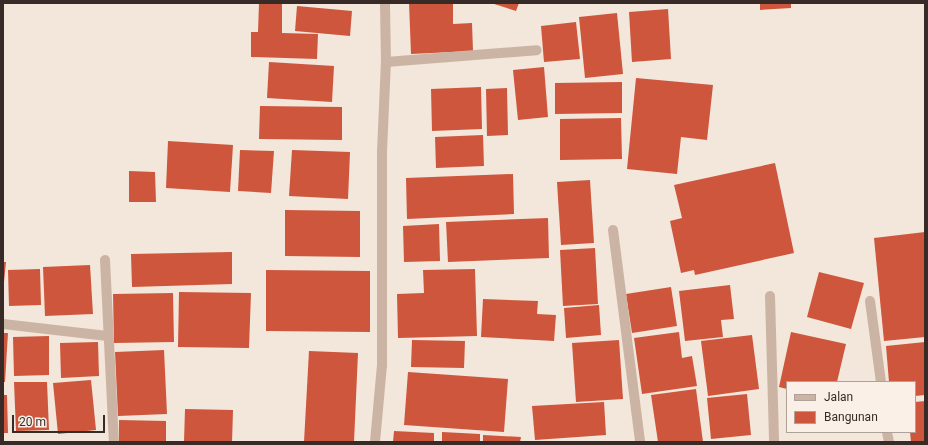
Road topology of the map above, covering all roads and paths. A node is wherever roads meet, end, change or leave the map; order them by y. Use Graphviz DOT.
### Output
graph roads {
  1 [pos="384,3"];
  2 [pos="537,50"];
  3 [pos="386,62"];
  4 [pos="613,230"];
  5 [pos="104,260"];
  6 [pos="770,296"];
  7 [pos="870,301"];
  8 [pos="3,324"];
  9 [pos="107,336"];
  10 [pos="881,381"];
  11 [pos="114,442"];
  12 [pos="375,442"];
  13 [pos="640,442"];
  14 [pos="774,442"];
  1 -- 3 [label="street"];
  2 -- 3 [label="street"];
  3 -- 12 [label="street"];
  4 -- 13 [label="street"];
  5 -- 9 [label="street"];
  6 -- 14 [label="street"];
  7 -- 10 [label="street"];
  8 -- 9 [label="street"];
  9 -- 11 [label="street"];
}
